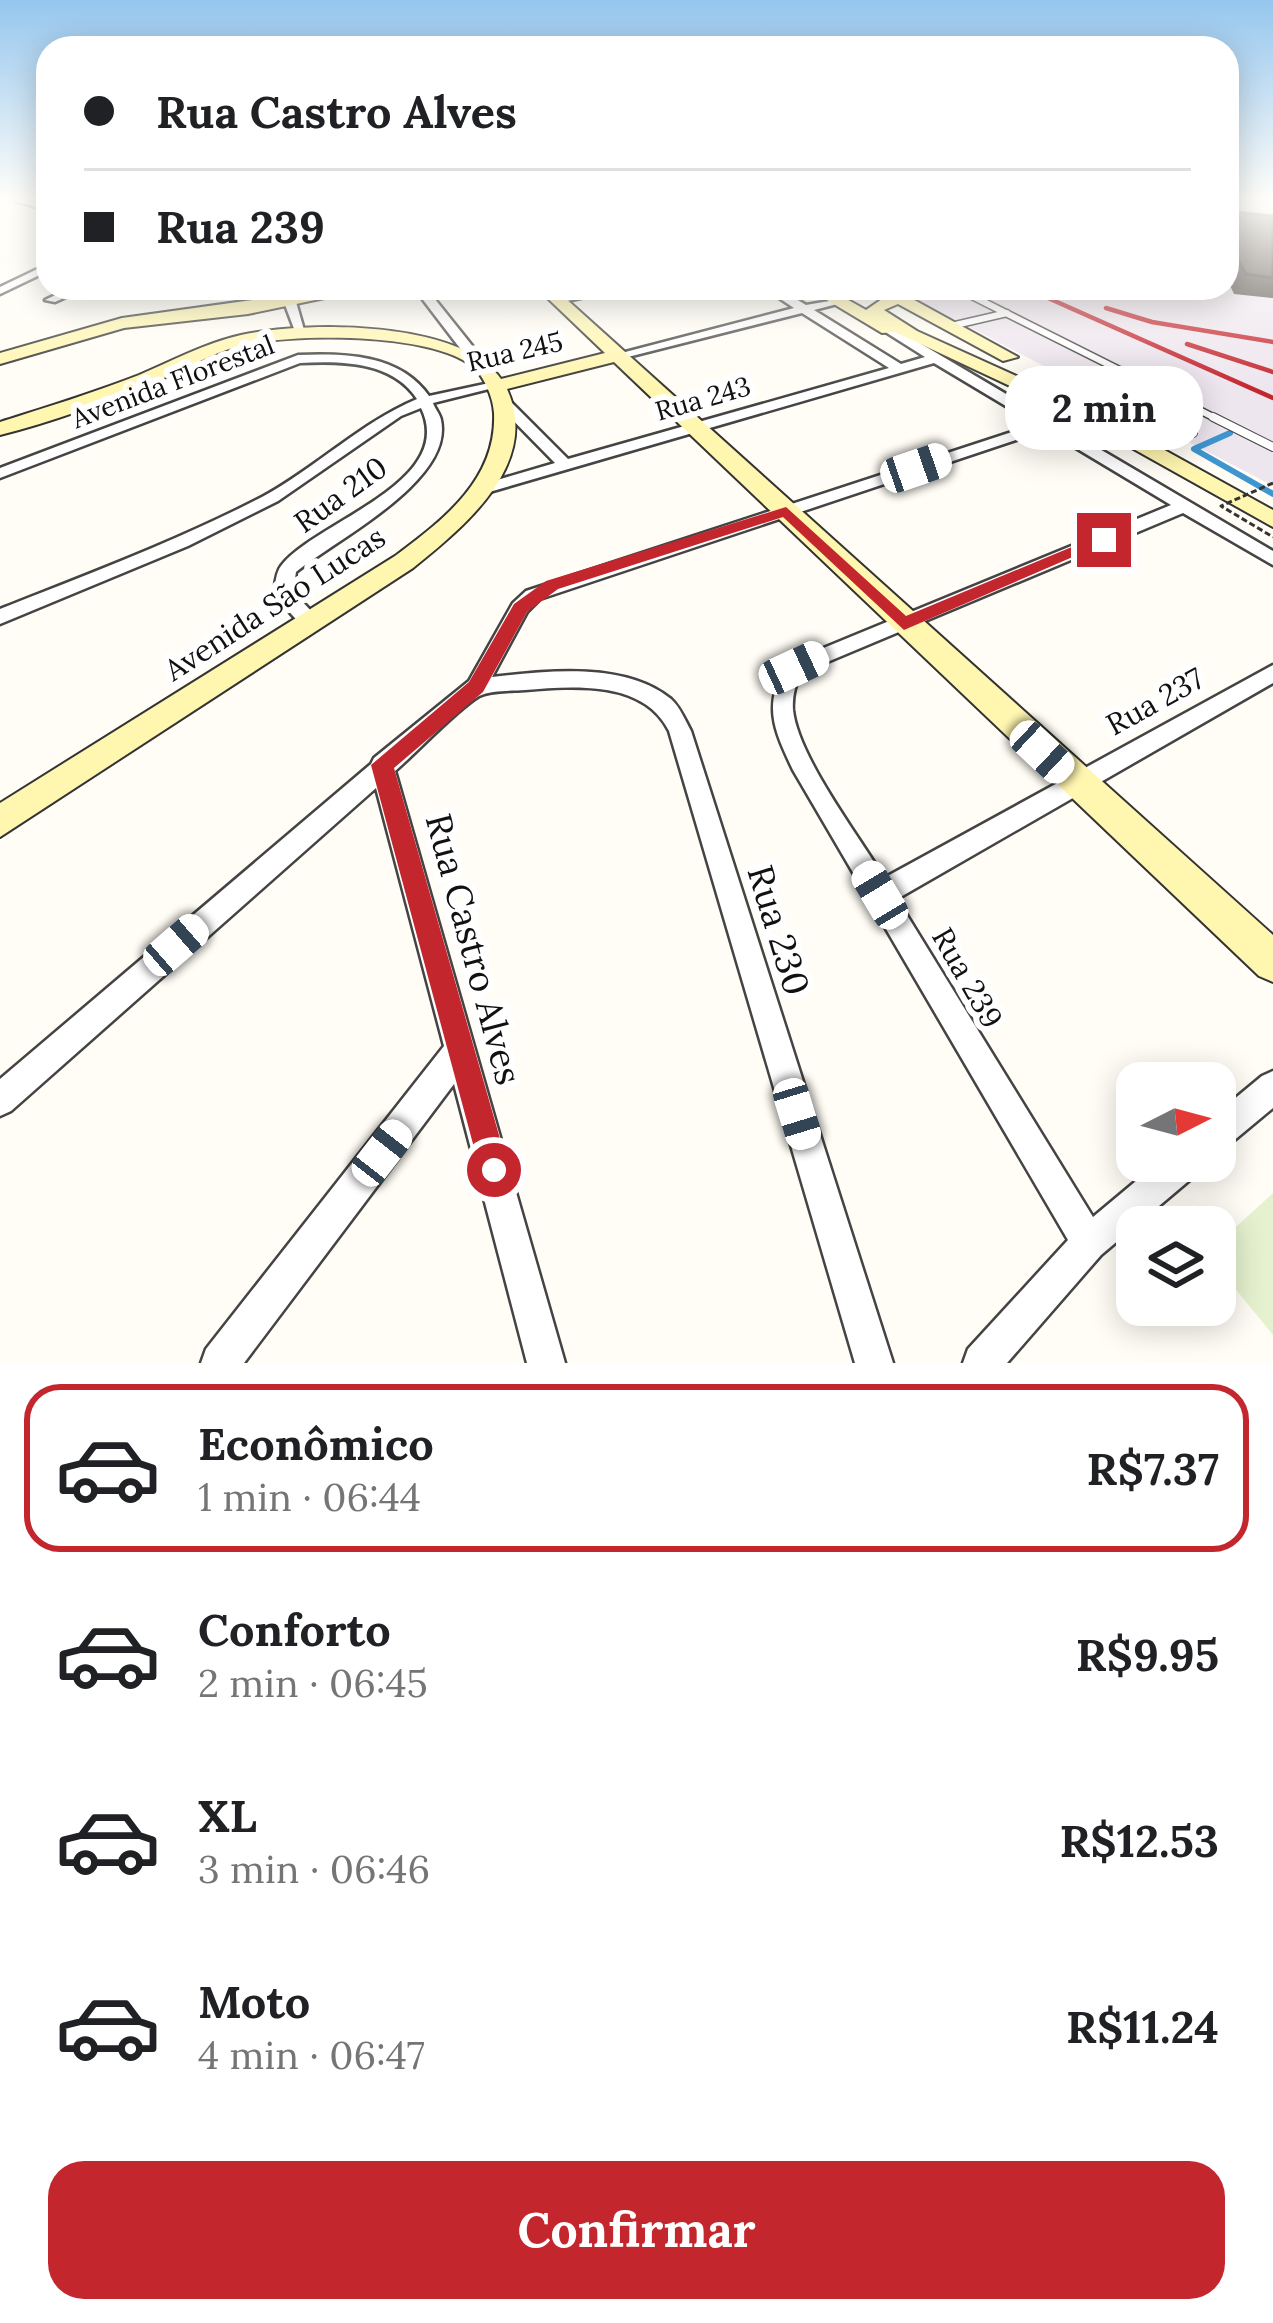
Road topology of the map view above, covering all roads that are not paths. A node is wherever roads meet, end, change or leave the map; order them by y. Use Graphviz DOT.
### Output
graph roads {
  1 [pos="36,273"];
  2 [pos="0,291"];
  3 [pos="301,300"];
  4 [pos="429,300"];
  5 [pos="558,300"];
  6 [pos="790,300"];
  7 [pos="897,300"];
  8 [pos="903,300"];
  9 [pos="980,300"];
  10 [pos="837,301"];
  11 [pos="290,302"];
  12 [pos="807,310"];
  13 [pos="1007,313"];
  14 [pos="951,326"];
  15 [pos="302,334"];
  16 [pos="459,338"];
  17 [pos="430,346"];
  18 [pos="933,352"];
  19 [pos="616,356"];
  20 [pos="0,358"];
  21 [pos="970,360"];
  22 [pos="476,361"];
  23 [pos="898,368"];
  24 [pos="499,394"];
  25 [pos="427,400"];
  26 [pos="1047,425"];
  27 [pos="694,426"];
  28 [pos="0,429"];
  29 [pos="1193,433"];
  30 [pos="1166,442"];
  31 [pos="1273,447"];
  32 [pos="566,466"];
  33 [pos="0,473"];
  34 [pos="486,488"];
  35 [pos="1273,500"];
  36 [pos="1184,506"];
  37 [pos="786,512"];
  38 [pos="1273,520"];
  39 [pos="1273,559"];
  40 [pos="0,617"];
  41 [pos="309,621"];
  42 [pos="904,624"];
  43 [pos="1273,673"];
  44 [pos="476,687"];
  45 [pos="382,765"];
  46 [pos="1076,784"];
  47 [pos="0,822"];
  48 [pos="880,895"];
  49 [pos="1273,962"];
  50 [pos="462,1048"];
  51 [pos="1273,1087"];
  52 [pos="0,1100"];
  53 [pos="1236,1118"];
  54 [pos="1161,1182"];
  55 [pos="1089,1243"];
  56 [pos="220,1363"];
  57 [pos="546,1363"];
  58 [pos="874,1363"];
  59 [pos="982,1363"];
  1 -- 2 [label="street"];
  3 -- 11 [label="street"];
  4 -- 16 [label="street"];
  5 -- 19 [label="street"];
  6 -- 12 [label="street"];
  7 -- 18 [label="street"];
  8 -- 14 [label="street"];
  9 -- 13 [label="lane"];
  10 -- 12 [label="street"];
  10 -- 18 [label="street"];
  11 -- 15 [label="street"];
  11 -- 20 [label="street"];
  12 -- 19 [label="street"];
  12 -- 23 [label="street"];
  13 -- 14 [label="lane"];
  13 -- 31 [label="lane"];
  14 -- 21 [label="street"];
  14 -- 30 [label="street"];
  15 -- 17 [label="street"];
  15 -- 28 [label="street"];
  16 -- 17 [label="street"];
  16 -- 22 [label="street"];
  17 -- 22 [label="street"];
  18 -- 21 [label="street"];
  18 -- 23 [label="street, Rua 243"];
  18 -- 26 [label="street"];
  19 -- 24 [label="street, Rua 245"];
  19 -- 27 [label="street"];
  21 -- 38 [label="street"];
  22 -- 24 [label="street"];
  23 -- 27 [label="street, Rua 243"];
  24 -- 25 [label="street, Rua 245"];
  24 -- 32 [label="street"];
  24 -- 34 [label="street, Avenida São Lucas"];
  25 -- 33 [label="street, Avenida Florestal"];
  25 -- 40 [label="street, Rua 245"];
  25 -- 41 [label="street, Rua 210"];
  26 -- 36 [label="street"];
  26 -- 37 [label="street"];
  27 -- 32 [label="street, Rua 243"];
  27 -- 37 [label="street"];
  29 -- 30 [label="lane"];
  30 -- 35 [label="street"];
  32 -- 34 [label="street, Rua 243"];
  34 -- 41 [label="street, Avenida São Lucas"];
  36 -- 39 [label="street"];
  36 -- 42 [label="street, Rua 239"];
  37 -- 42 [label="street"];
  37 -- 44 [label="street"];
  41 -- 47 [label="street, Avenida São Lucas"];
  42 -- 46 [label="street"];
  42 -- 48 [label="street, Rua 239"];
  43 -- 46 [label="street, Rua 237"];
  44 -- 45 [label="street"];
  44 -- 58 [label="street, Rua 230"];
  45 -- 50 [label="street, Rua Castro Alves"];
  45 -- 52 [label="street"];
  46 -- 48 [label="street, Rua 237"];
  46 -- 49 [label="street"];
  48 -- 55 [label="street, Rua 239"];
  50 -- 56 [label="street"];
  50 -- 57 [label="street, Rua Castro Alves"];
  51 -- 53 [label="street"];
  54 -- 55 [label="street"];
  55 -- 59 [label="street"];
}
